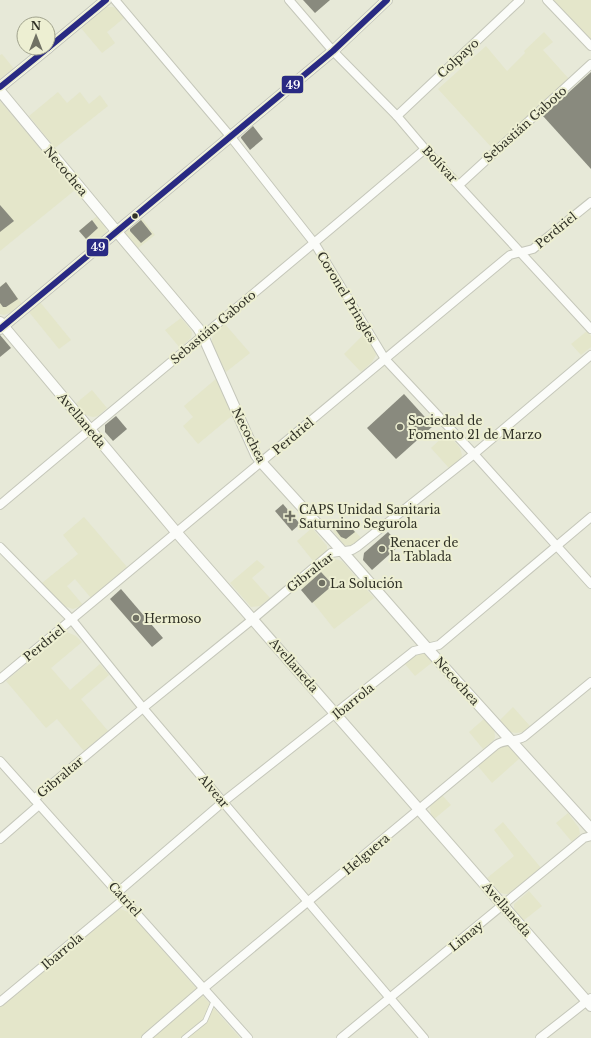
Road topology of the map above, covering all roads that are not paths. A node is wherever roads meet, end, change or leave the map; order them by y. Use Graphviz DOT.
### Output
graph roads {
  1 [pos="106,0"];
  2 [pos="115,0"];
  3 [pos="289,0"];
  4 [pos="387,0"];
  5 [pos="520,0"];
  6 [pos="547,0"];
  7 [pos="56,41"];
  8 [pos="591,46"];
  9 [pos="333,51"];
  10 [pos="38,56"];
  11 [pos="591,64"];
  12 [pos="0,87"];
  13 [pos="0,91"];
  14 [pos="396,116"];
  15 [pos="230,136"];
  16 [pos="426,149"];
  17 [pos="459,185"];
  18 [pos="591,202"];
  19 [pos="117,232"];
  20 [pos="315,244"];
  21 [pos="522,252"];
  22 [pos="1,326"];
  23 [pos="591,329"];
  24 [pos="203,336"];
  25 [pos="591,355"];
  26 [pos="385,359"];
  27 [pos="90,429"];
  28 [pos="474,454"];
  29 [pos="261,462"];
  30 [pos="0,505"];
  31 [pos="591,517"];
  32 [pos="178,533"];
  33 [pos="556,546"];
  34 [pos="0,547"];
  35 [pos="342,551"];
  36 [pos="591,584"];
  37 [pos="253,619"];
  38 [pos="72,620"];
  39 [pos="427,648"];
  40 [pos="0,679"];
  41 [pos="591,682"];
  42 [pos="143,708"];
  43 [pos="336,714"];
  44 [pos="511,740"];
  45 [pos="0,762"];
  46 [pos="37,802"];
  47 [pos="223,802"];
  48 [pos="419,810"];
  49 [pos="591,829"];
  50 [pos="591,836"];
  51 [pos="0,839"];
  52 [pos="118,892"];
  53 [pos="124,899"];
  54 [pos="308,902"];
  55 [pos="504,905"];
  56 [pos="204,988"];
  57 [pos="390,998"];
  58 [pos="214,999"];
  59 [pos="0,1002"];
  60 [pos="590,1002"];
  61 [pos="146,1038"];
  62 [pos="184,1038"];
  63 [pos="248,1038"];
  64 [pos="341,1038"];
  65 [pos="424,1038"];
  66 [pos="540,1038"];
  1 -- 7 [label="street"];
  2 -- 15 [label="street, Coronel Pringles"];
  3 -- 9 [label="street, Bolívar"];
  4 -- 9 [label="street"];
  5 -- 14 [label="street, Colpayo"];
  6 -- 8 [label="street"];
  9 -- 14 [label="street, Bolívar"];
  9 -- 15 [label="street"];
  10 -- 12 [label="street"];
  11 -- 17 [label="street, Sebastián Gaboto"];
  13 -- 19 [label="street, Necochea"];
  14 -- 16 [label="street, Bolívar"];
  15 -- 19 [label="street"];
  15 -- 20 [label="street, Coronel Pringles"];
  16 -- 17 [label="street, Bolívar"];
  16 -- 20 [label="street, Sebastián Gaboto"];
  17 -- 21 [label="street, Bolívar"];
  18 -- 21 [label="street, Perdriel"];
  19 -- 22 [label="street"];
  19 -- 24 [label="street, Necochea"];
  20 -- 24 [label="street, Sebastián Gaboto"];
  20 -- 26 [label="street, Coronel Pringles"];
  21 -- 23 [label="street, Bolívar"];
  21 -- 26 [label="street, Perdriel"];
  22 -- 27 [label="street, Avellaneda"];
  24 -- 27 [label="street, Sebastián Gaboto"];
  24 -- 29 [label="street, Necochea"];
  25 -- 28 [label="street, Gibraltar"];
  26 -- 28 [label="street, Coronel Pringles"];
  26 -- 29 [label="street, Perdriel"];
  27 -- 30 [label="street, Sebastián Gaboto"];
  27 -- 32 [label="street, Avellaneda"];
  28 -- 33 [label="street, Coronel Pringles"];
  28 -- 35 [label="street, Gibraltar"];
  29 -- 32 [label="street, Perdriel"];
  29 -- 35 [label="street, Necochea"];
  31 -- 33 [label="street, Ibarrola"];
  32 -- 37 [label="street, Avellaneda"];
  32 -- 38 [label="street, Perdriel"];
  33 -- 36 [label="street, Coronel Pringles"];
  33 -- 39 [label="street, Ibarrola"];
  34 -- 38 [label="street, Alvear"];
  35 -- 37 [label="street, Gibraltar"];
  35 -- 39 [label="street, Necochea"];
  37 -- 42 [label="street, Gibraltar"];
  37 -- 43 [label="street, Avellaneda"];
  38 -- 40 [label="street, Perdriel"];
  38 -- 42 [label="street, Alvear"];
  39 -- 43 [label="street, Ibarrola"];
  39 -- 44 [label="street, Necochea"];
  41 -- 44 [label="street, Helguera"];
  42 -- 46 [label="street, Gibraltar"];
  42 -- 47 [label="street, Alvear"];
  43 -- 47 [label="street, Ibarrola"];
  43 -- 48 [label="street, Avellaneda"];
  44 -- 48 [label="street, Helguera"];
  44 -- 49 [label="street, Necochea"];
  45 -- 46 [label="street, Catriel"];
  46 -- 51 [label="street, Gibraltar"];
  46 -- 52 [label="street, Catriel"];
  47 -- 52 [label="street, Ibarrola"];
  47 -- 54 [label="street, Alvear"];
  48 -- 54 [label="street, Helguera"];
  48 -- 55 [label="street, Avellaneda"];
  50 -- 55 [label="street, Limay"];
  52 -- 53 [label="street, Catriel"];
  53 -- 56 [label="street, Catriel"];
  53 -- 59 [label="street, Ibarrola"];
  54 -- 56 [label="street, Helguera"];
  54 -- 57 [label="street, Alvear"];
  55 -- 57 [label="street, Limay"];
  55 -- 60 [label="street, Avellaneda"];
  56 -- 58 [label="street, Catriel"];
  56 -- 61 [label="street, Helguera"];
  57 -- 64 [label="street, Limay"];
  57 -- 65 [label="street, Alvear"];
  58 -- 62 [label="lane"];
  58 -- 63 [label="street, Catriel"];
  60 -- 66 [label="street"];
}
